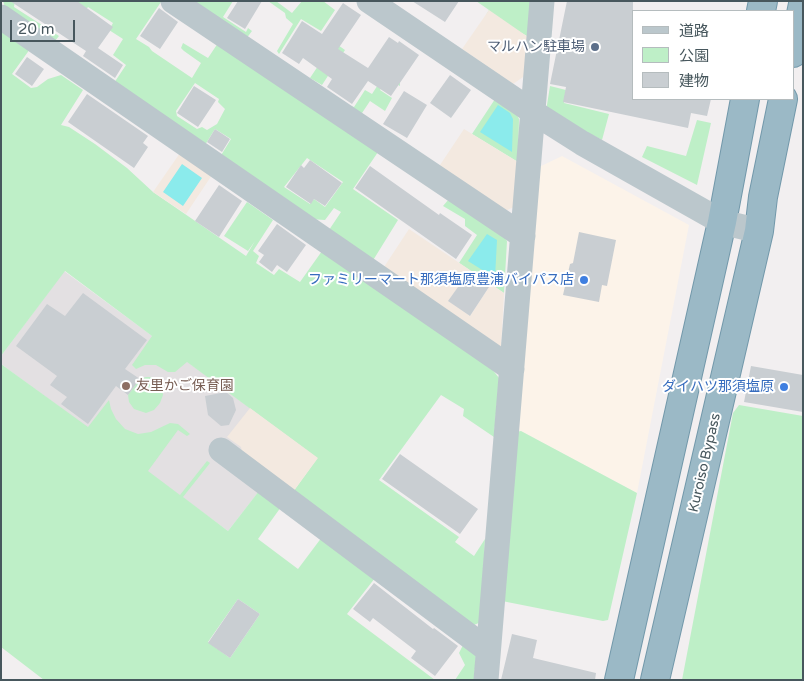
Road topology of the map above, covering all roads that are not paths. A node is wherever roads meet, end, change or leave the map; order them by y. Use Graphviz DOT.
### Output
graph roads {
  1 [pos="174,1"];
  2 [pos="369,1"];
  3 [pos="542,1"];
  4 [pos="803,4"];
  5 [pos="1,17"];
  6 [pos="794,48"];
  7 [pos="745,100"];
  8 [pos="784,100"];
  9 [pos="533,112"];
  10 [pos="722,222"];
  11 [pos="758,231"];
  12 [pos="523,236"];
  13 [pos="512,369"];
  14 [pos="222,450"];
  15 [pos="488,650"];
  16 [pos="486,680"];
  17 [pos="619,680"];
  18 [pos="655,680"];
  1 -- 12 [label="street"];
  2 -- 9 [label="street"];
  3 -- 9 [label="street"];
  4 -- 6 [label="highway"];
  5 -- 13 [label="street"];
  7 -- 10 [label="highway"];
  8 -- 11 [label="highway, Kuroiso Bypass"];
  9 -- 10 [label="street"];
  9 -- 12 [label="street"];
  10 -- 11 [label="street"];
  10 -- 17 [label="highway"];
  11 -- 18 [label="highway, Kuroiso Bypass"];
  12 -- 13 [label="street"];
  13 -- 15 [label="street"];
  14 -- 15 [label="street"];
  15 -- 16 [label="street"];
}
